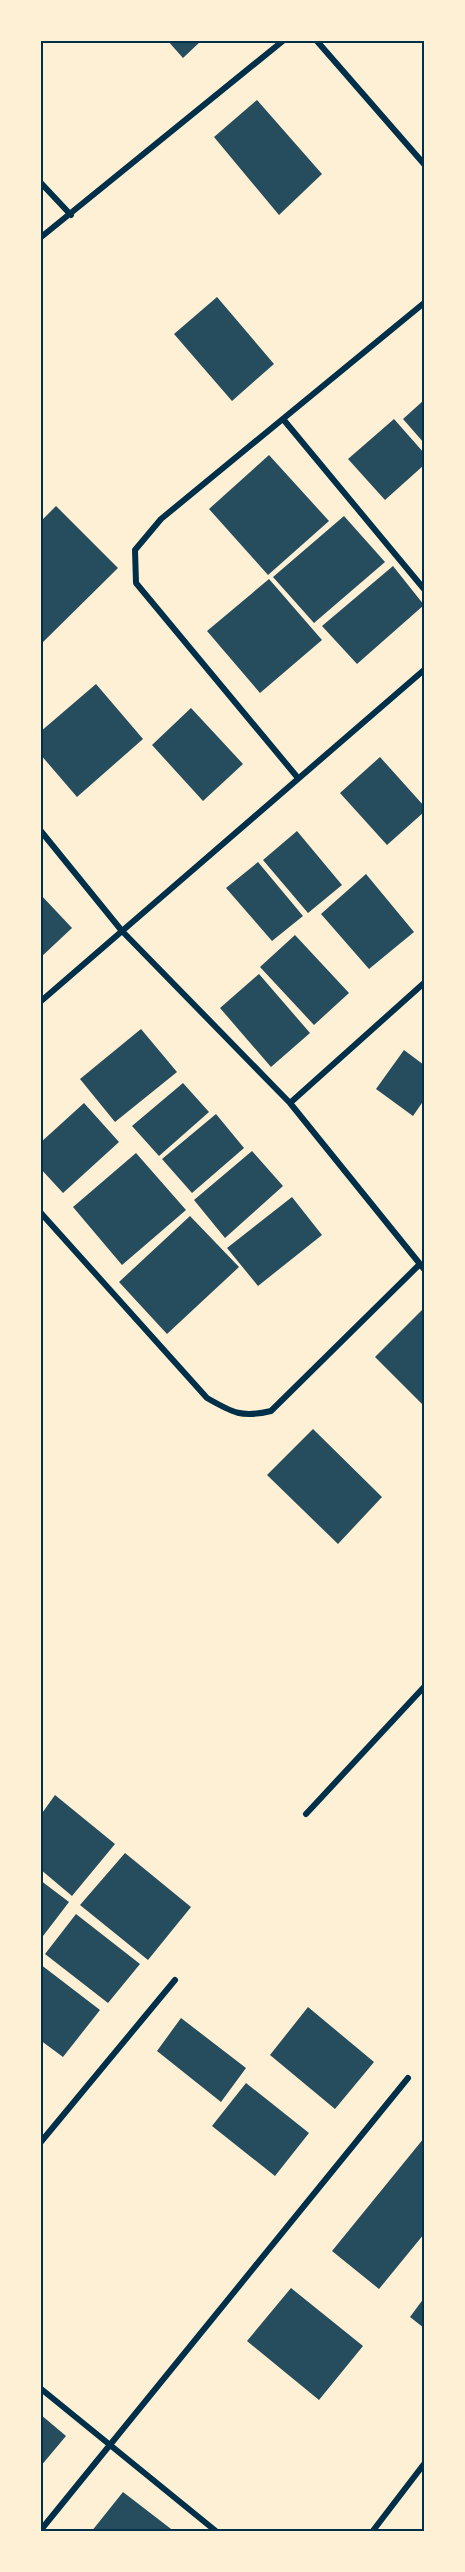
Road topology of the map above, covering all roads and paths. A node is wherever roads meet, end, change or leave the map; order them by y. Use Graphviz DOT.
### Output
graph roads {
  1 [pos="284,40"];
  2 [pos="316,40"];
  3 [pos="424,164"];
  4 [pos="40,182"];
  5 [pos="71,215"];
  6 [pos="40,238"];
  7 [pos="424,303"];
  8 [pos="283,419"];
  9 [pos="424,589"];
  10 [pos="424,669"];
  11 [pos="298,778"];
  12 [pos="40,830"];
  13 [pos="122,931"];
  14 [pos="424,984"];
  15 [pos="40,1002"];
  16 [pos="290,1103"];
  17 [pos="40,1212"];
  18 [pos="422,1267"];
  19 [pos="424,1687"];
  20 [pos="306,1814"];
  21 [pos="175,1980"];
  22 [pos="408,2078"];
  23 [pos="40,2143"];
  24 [pos="40,2388"];
  25 [pos="109,2444"];
  26 [pos="424,2464"];
  27 [pos="40,2531"];
  28 [pos="217,2532"];
  29 [pos="372,2532"];
  1 -- 5 [label="street"];
  2 -- 3 [label="street"];
  4 -- 5 [label="street"];
  5 -- 6 [label="street"];
  7 -- 8 [label="street"];
  8 -- 9 [label="street"];
  8 -- 11 [label="street"];
  10 -- 11 [label="street"];
  11 -- 13 [label="street"];
  12 -- 13 [label="street"];
  13 -- 15 [label="street"];
  13 -- 16 [label="street"];
  14 -- 16 [label="street"];
  16 -- 18 [label="street"];
  17 -- 18 [label="street"];
  19 -- 20 [label="street"];
  21 -- 23 [label="street"];
  22 -- 25 [label="street"];
  24 -- 25 [label="street"];
  25 -- 27 [label="street"];
  25 -- 28 [label="street"];
  26 -- 29 [label="street"];
}
